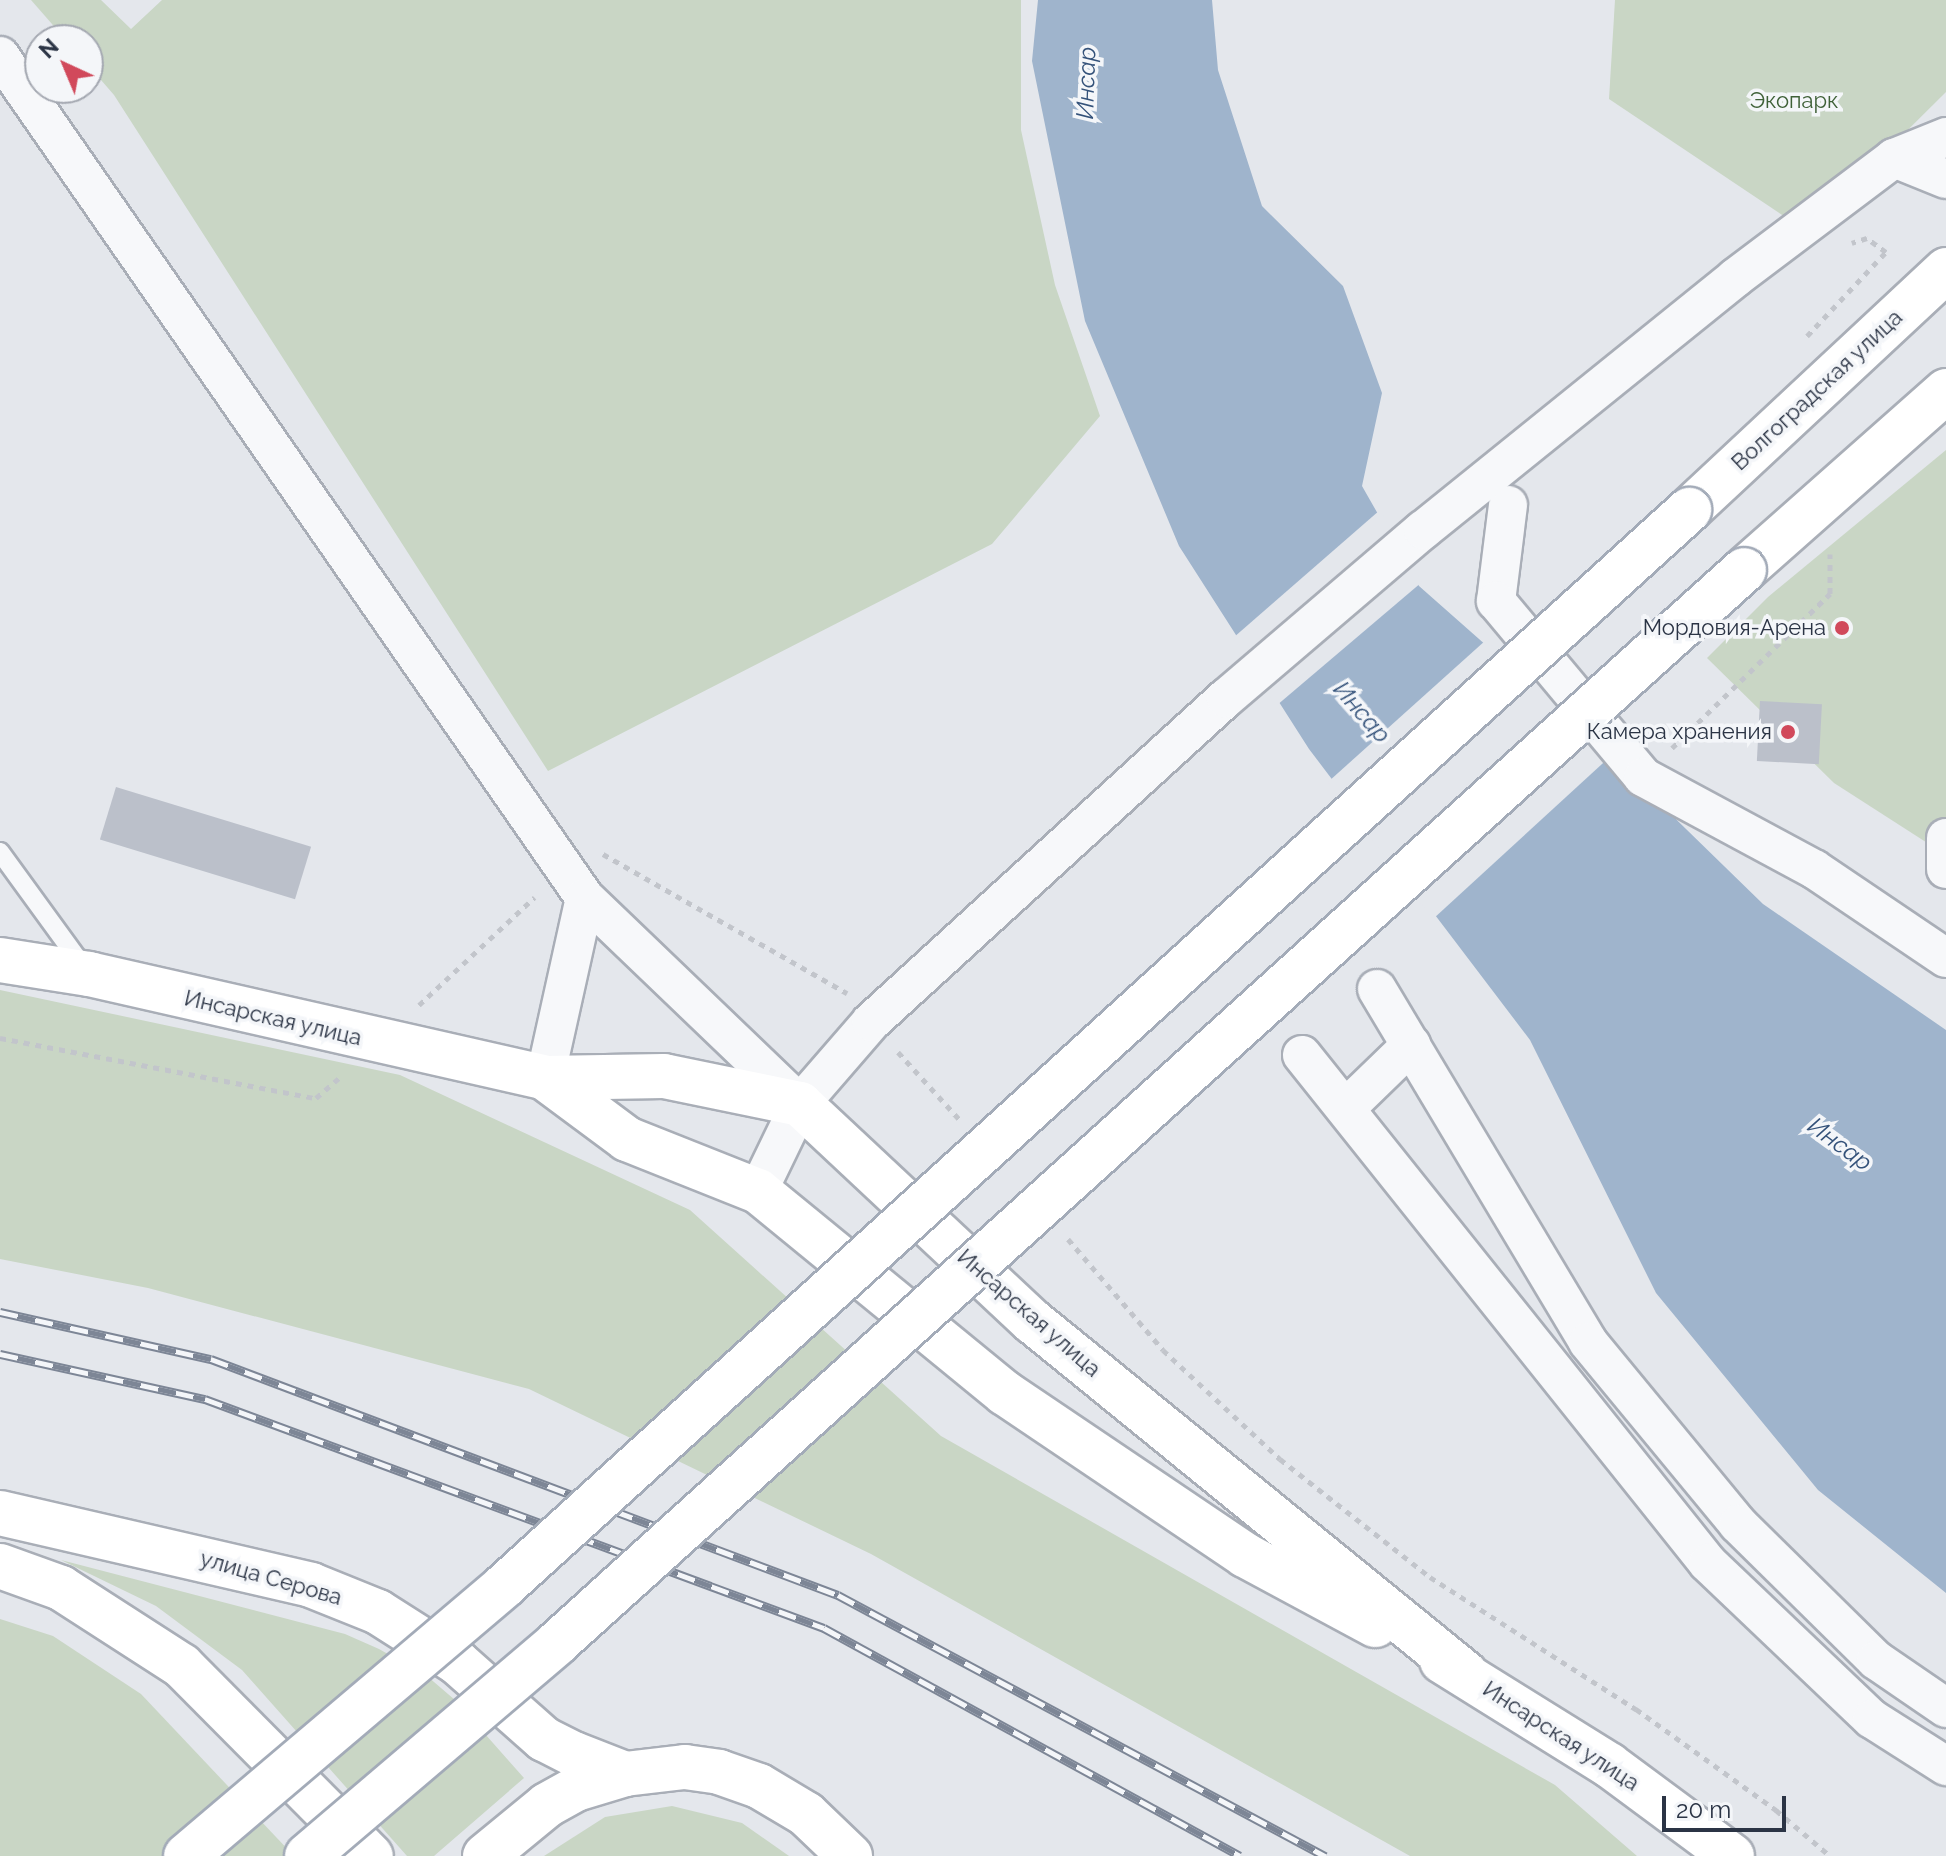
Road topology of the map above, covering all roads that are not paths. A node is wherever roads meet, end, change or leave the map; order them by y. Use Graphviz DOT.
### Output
graph roads {
  1 [pos="0,56"];
  2 [pos="1946,137"];
  3 [pos="1894,158"];
  4 [pos="1946,179"];
  5 [pos="1946,270"];
  6 [pos="1946,391"];
  7 [pos="1508,505"];
  8 [pos="1946,838"];
  9 [pos="0,852"];
  10 [pos="1946,869"];
  11 [pos="585,898"];
  12 [pos="1946,958"];
  13 [pos="0,960"];
  14 [pos="89,974"];
  15 [pos="1377,989"];
  16 [pos="1411,1045"];
  17 [pos="1302,1055"];
  18 [pos="545,1078"];
  19 [pos="800,1104"];
  20 [pos="1346,1108"];
  21 [pos="758,1191"];
  22 [pos="0,1513"];
  23 [pos="0,1566"];
  24 [pos="1466,1674"];
  25 [pos="1946,1708"];
  26 [pos="1946,1766"];
  27 [pos="625,1774"];
  28 [pos="845,1855"];
  29 [pos="186,1856"];
  30 [pos="307,1856"];
  31 [pos="371,1856"];
  32 [pos="485,1856"];
  33 [pos="1732,1856"];
  1 -- 11 [label="street"];
  2 -- 3 [label="street"];
  3 -- 4 [label="street"];
  3 -- 19 [label="street"];
  5 -- 29 [label="street, Волгоградская улица, bridge"];
  6 -- 30 [label="street, bridge"];
  7 -- 12 [label="street"];
  8 -- 10 [label="street"];
  9 -- 14 [label="lane"];
  11 -- 18 [label="street"];
  11 -- 19 [label="street"];
  13 -- 14 [label="street, Инсарская улица"];
  14 -- 18 [label="street, Инсарская улица"];
  15 -- 16 [label="street"];
  16 -- 20 [label="street"];
  16 -- 25 [label="street"];
  17 -- 20 [label="street"];
  18 -- 19 [label="street, Инсарская улица"];
  18 -- 21 [label="street, Инсарская улица"];
  19 -- 21 [label="street"];
  19 -- 24 [label="street, Инсарская улица"];
  20 -- 26 [label="street"];
  21 -- 24 [label="street, Инсарская улица"];
  22 -- 27 [label="street, улица Серова"];
  23 -- 31 [label="street"];
  24 -- 33 [label="street, Инсарская улица"];
  27 -- 28 [label="street"];
  27 -- 32 [label="street"];
}
